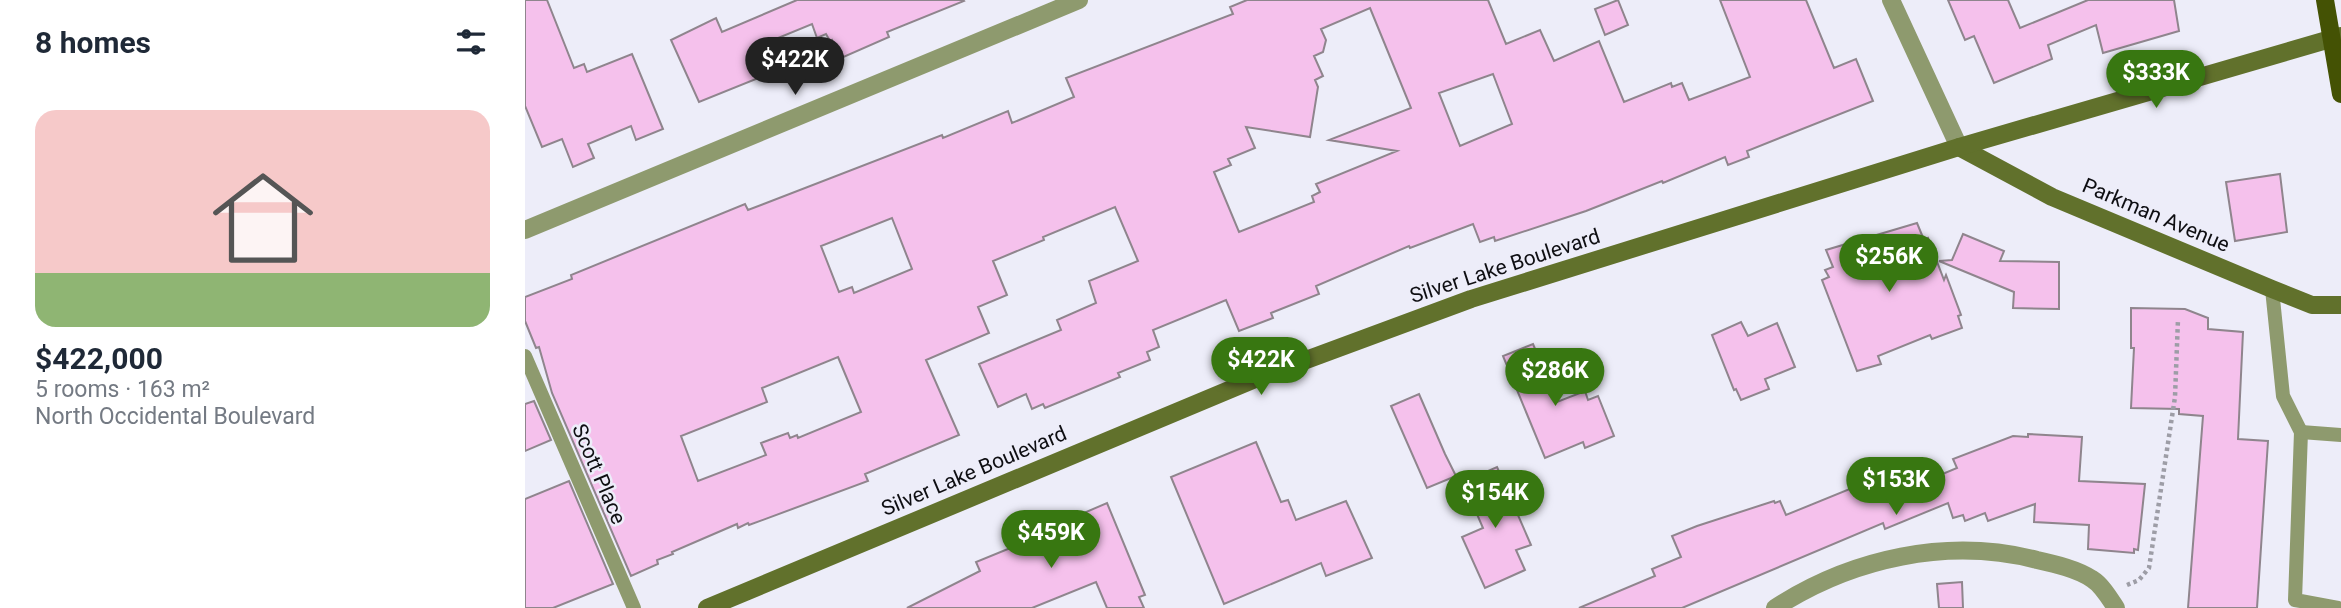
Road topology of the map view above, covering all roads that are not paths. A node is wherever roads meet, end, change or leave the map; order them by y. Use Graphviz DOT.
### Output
graph roads {
  1 [pos="1079,0"];
  2 [pos="1891,0"];
  3 [pos="2325,0"];
  4 [pos="2341,36"];
  5 [pos="2341,94"];
  6 [pos="1959,147"];
  7 [pos="525,230"];
  8 [pos="2272,289"];
  9 [pos="2341,305"];
  10 [pos="525,356"];
  11 [pos="2301,432"];
  12 [pos="2341,435"];
  13 [pos="634,608"];
  14 [pos="707,608"];
  15 [pos="1775,608"];
  16 [pos="2116,608"];
  17 [pos="2338,608"];
  1 -- 7 [label="street"];
  2 -- 6 [label="street"];
  3 -- 5 [label="main road, bridge"];
  4 -- 6 [label="main road, Silver Lake Boulevard"];
  6 -- 8 [label="main road, Parkman Avenue"];
  6 -- 14 [label="main road, Silver Lake Boulevard"];
  8 -- 9 [label="main road, Parkman Avenue"];
  8 -- 11 [label="lane"];
  10 -- 13 [label="lane, Scott Place"];
  11 -- 12 [label="lane"];
  11 -- 17 [label="lane"];
  15 -- 16 [label="street"];
}
